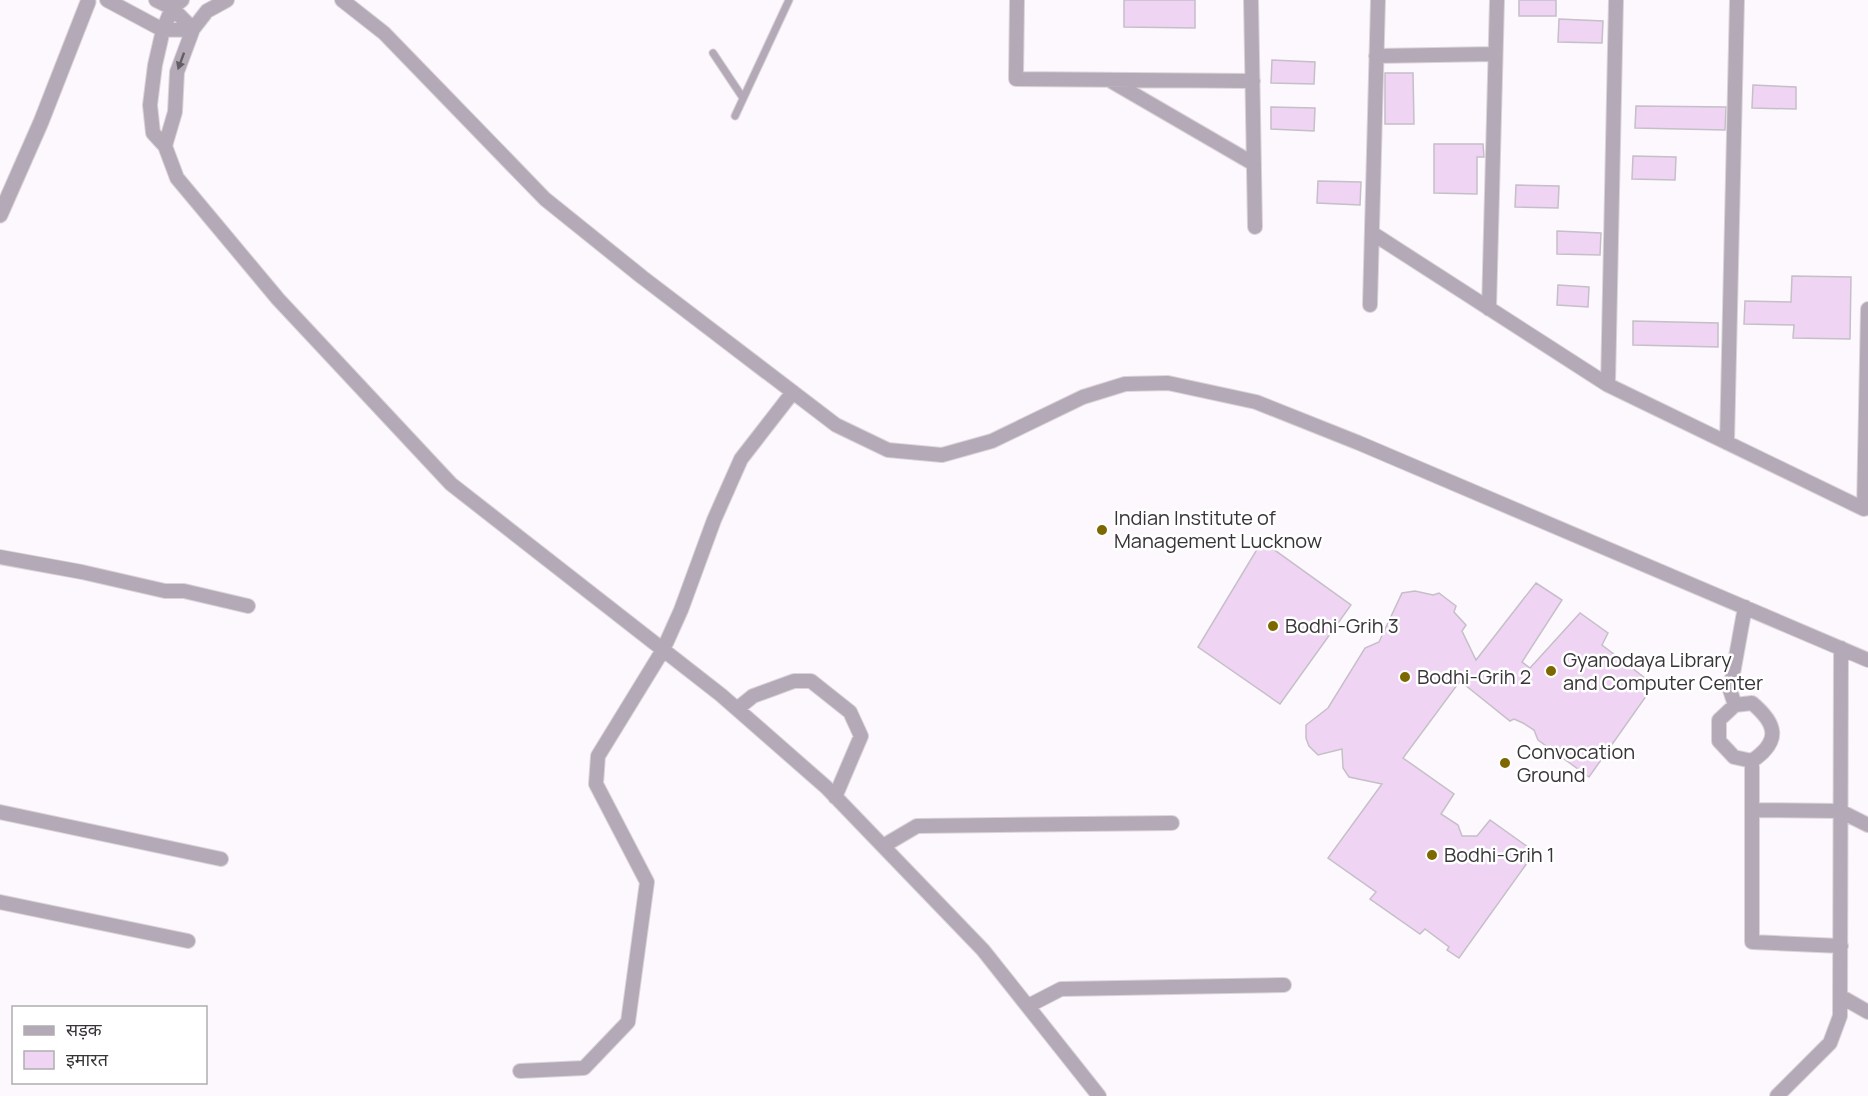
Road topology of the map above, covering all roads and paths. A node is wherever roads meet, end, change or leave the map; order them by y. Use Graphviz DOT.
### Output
graph roads {
  1 [pos="107,0"];
  2 [pos="156,0"];
  3 [pos="227,0"];
  4 [pos="342,0"];
  5 [pos="789,0"];
  6 [pos="1017,0"];
  7 [pos="1251,0"];
  8 [pos="1378,0"];
  9 [pos="1497,0"];
  10 [pos="1616,0"];
  11 [pos="1737,0"];
  12 [pos="90,1"];
  13 [pos="177,4"];
  14 [pos="193,29"];
  15 [pos="163,30"];
  16 [pos="712,53"];
  17 [pos="1495,54"];
  18 [pos="1376,56"];
  19 [pos="1108,80"];
  20 [pos="1252,81"];
  21 [pos="743,99"];
  22 [pos="735,116"];
  23 [pos="165,146"];
  24 [pos="1254,164"];
  25 [pos="0,215"];
  26 [pos="1256,227"];
  27 [pos="1371,233"];
  28 [pos="1370,305"];
  29 [pos="1490,309"];
  30 [pos="1868,309"];
  31 [pos="1608,385"];
  32 [pos="793,392"];
  33 [pos="1727,442"];
  34 [pos="0,557"];
  35 [pos="248,606"];
  36 [pos="1745,608"];
  37 [pos="1841,648"];
  38 [pos="663,650"];
  39 [pos="1868,660"];
  40 [pos="1735,705"];
  41 [pos="736,709"];
  42 [pos="1752,761"];
  43 [pos="835,797"];
  44 [pos="1752,810"];
  45 [pos="1840,811"];
  46 [pos="0,812"];
  47 [pos="1172,823"];
  48 [pos="1868,825"];
  49 [pos="883,846"];
  50 [pos="221,859"];
  51 [pos="0,902"];
  52 [pos="188,941"];
  53 [pos="1840,946"];
  54 [pos="1284,985"];
  55 [pos="1840,996"];
  56 [pos="1028,1006"];
  57 [pos="1868,1012"];
  58 [pos="520,1071"];
  59 [pos="1099,1096"];
  60 [pos="1777,1096"];
  1 -- 15 [label="street"];
  2 -- 13 [label="street"];
  3 -- 14 [label="street"];
  4 -- 32 [label="street"];
  5 -- 21 [label="lane"];
  6 -- 19 [label="street"];
  7 -- 20 [label="street"];
  8 -- 18 [label="street"];
  9 -- 17 [label="street"];
  10 -- 31 [label="street"];
  11 -- 33 [label="street"];
  12 -- 25 [label="street"];
  13 -- 14 [label="street"];
  13 -- 15 [label="street"];
  14 -- 15 [label="street"];
  14 -- 23 [label="street, one-way"];
  15 -- 23 [label="street"];
  16 -- 21 [label="lane"];
  17 -- 18 [label="street"];
  17 -- 29 [label="street"];
  18 -- 27 [label="street"];
  19 -- 20 [label="street"];
  19 -- 24 [label="street"];
  20 -- 24 [label="street"];
  21 -- 22 [label="lane"];
  23 -- 38 [label="street"];
  24 -- 26 [label="street"];
  27 -- 28 [label="street"];
  27 -- 29 [label="street"];
  29 -- 31 [label="street"];
  30 -- 33 [label="street"];
  31 -- 33 [label="street"];
  32 -- 36 [label="street"];
  32 -- 38 [label="street"];
  34 -- 35 [label="street"];
  36 -- 37 [label="street"];
  36 -- 40 [label="street"];
  37 -- 39 [label="street"];
  37 -- 45 [label="street"];
  38 -- 41 [label="street"];
  38 -- 58 [label="street"];
  40 -- 42 [label="street"];
  40 -- 42 [label="street"];
  41 -- 43 [label="street"];
  41 -- 43 [label="street"];
  42 -- 44 [label="street"];
  43 -- 49 [label="street"];
  44 -- 45 [label="street"];
  44 -- 53 [label="street"];
  45 -- 48 [label="street"];
  45 -- 53 [label="street"];
  46 -- 50 [label="street"];
  47 -- 49 [label="street"];
  49 -- 56 [label="street"];
  51 -- 52 [label="street"];
  53 -- 55 [label="street"];
  54 -- 56 [label="street"];
  55 -- 57 [label="street"];
  55 -- 60 [label="street"];
  56 -- 59 [label="street"];
}
